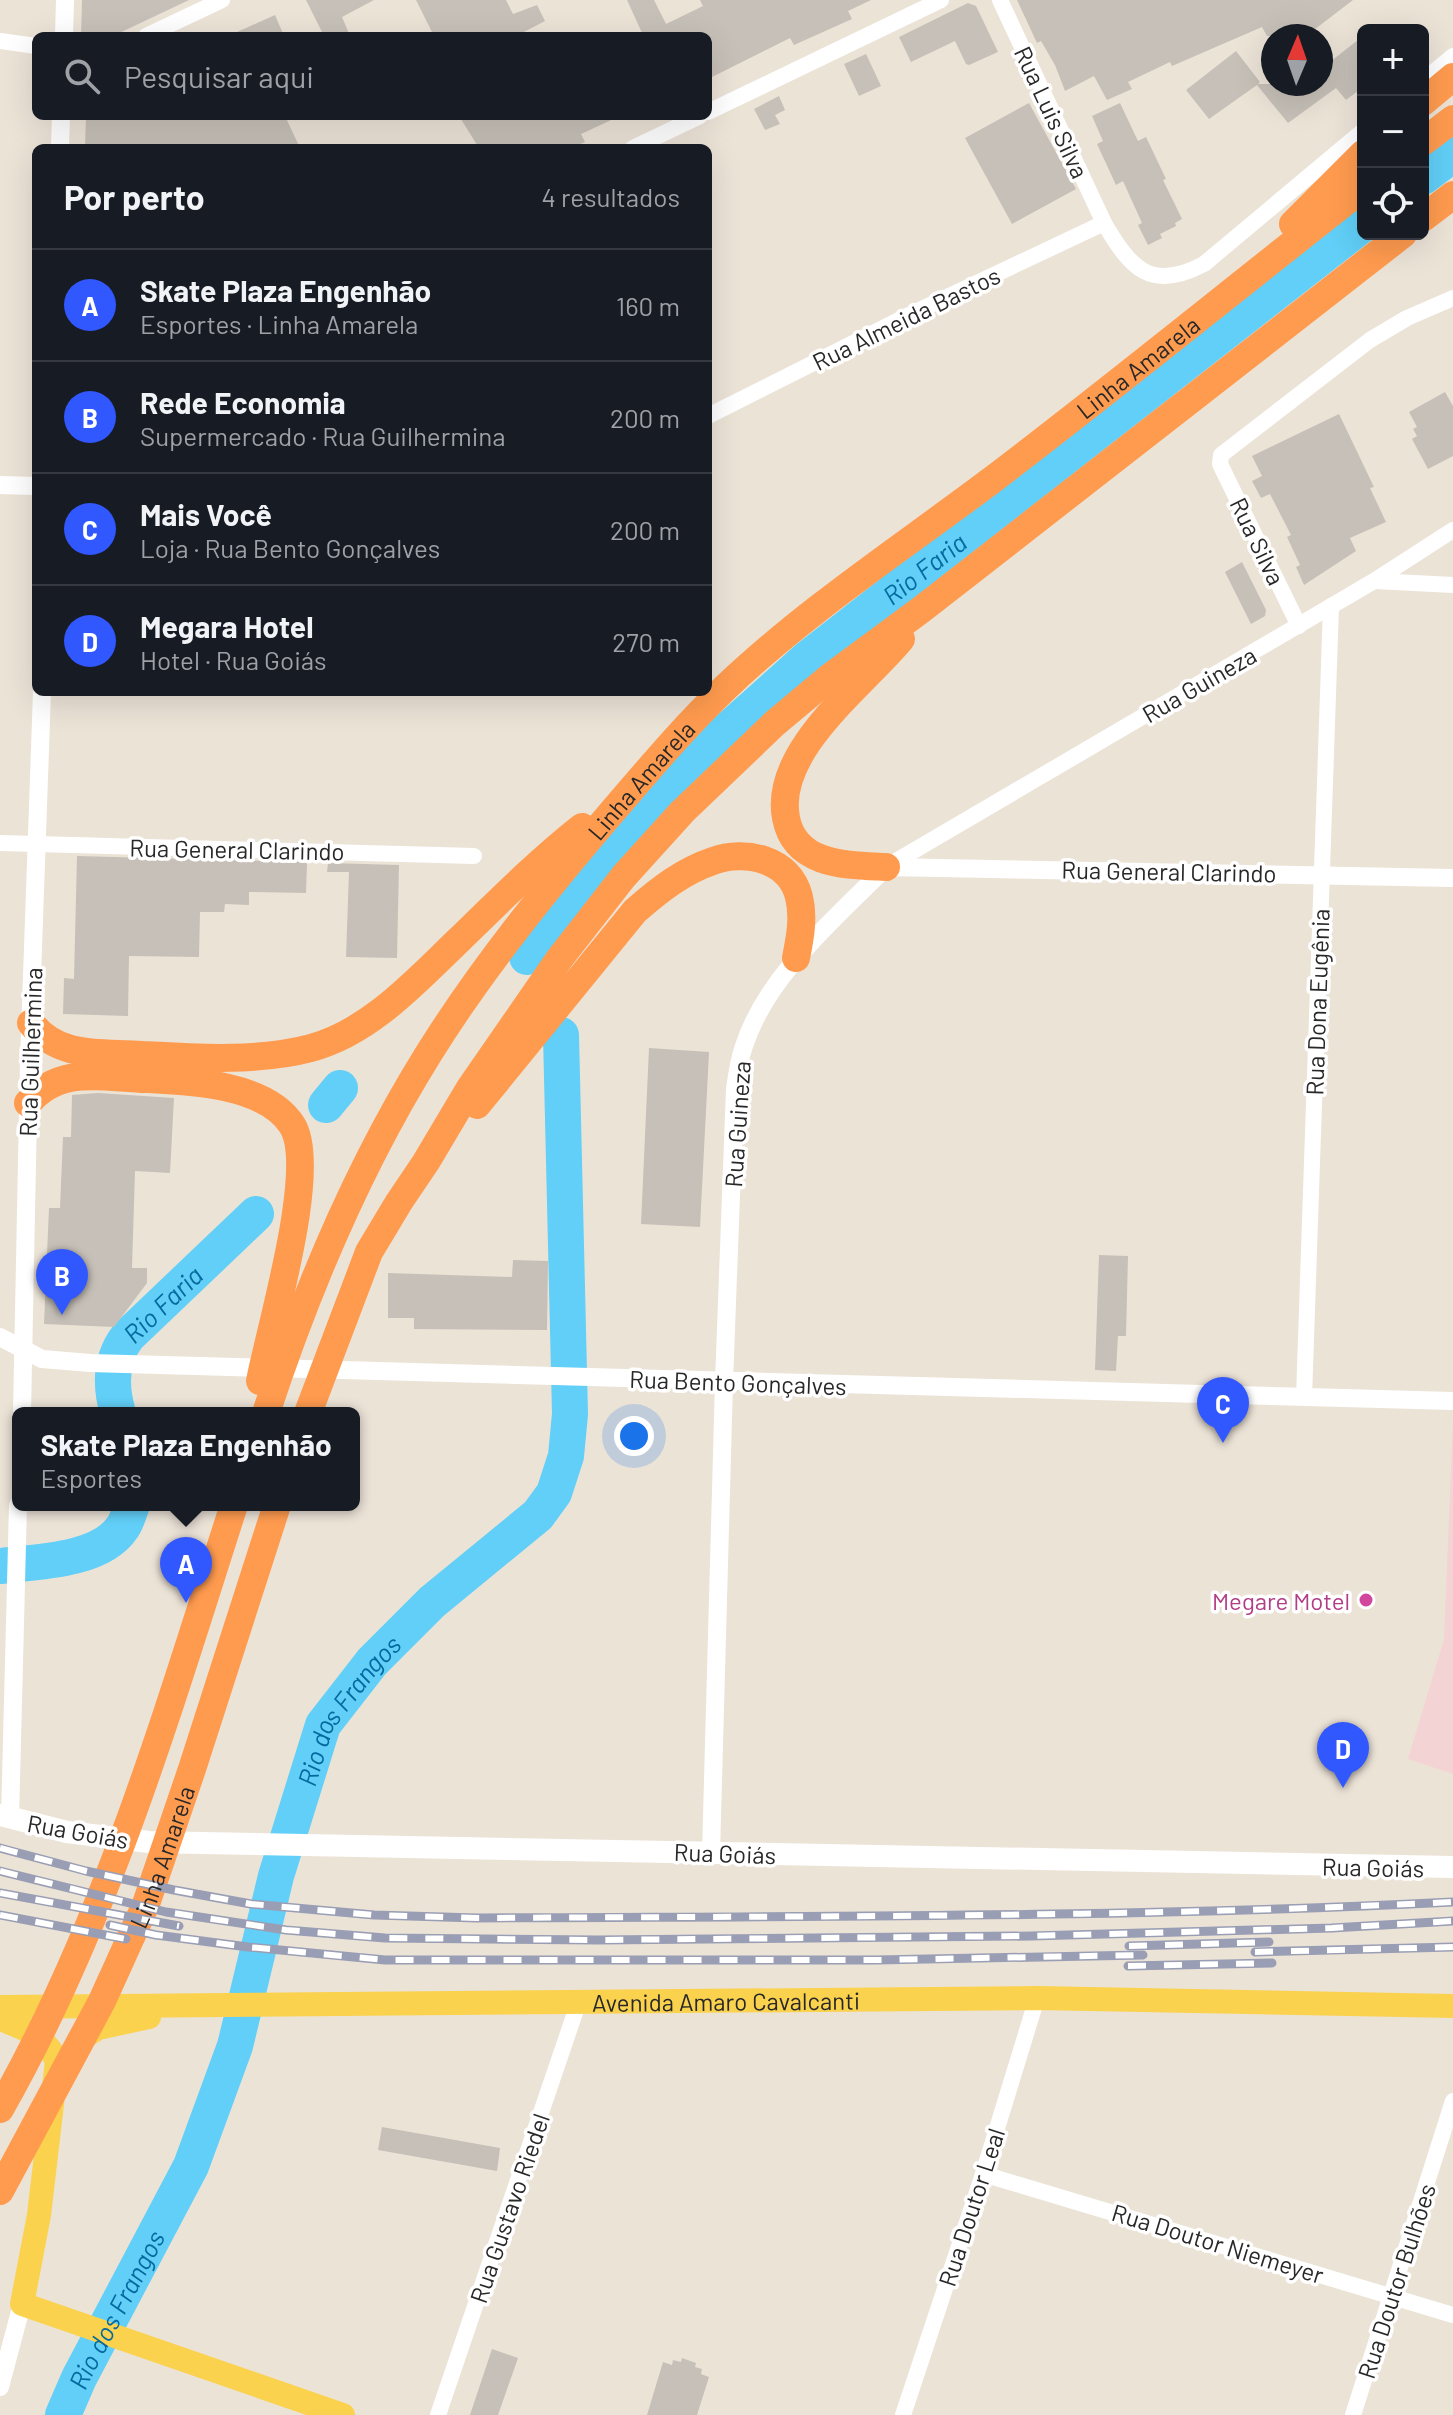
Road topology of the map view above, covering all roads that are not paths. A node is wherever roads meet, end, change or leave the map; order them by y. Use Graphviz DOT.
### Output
graph roads {
  1 [pos="65,0"];
  2 [pos="222,0"];
  3 [pos="941,0"];
  4 [pos="1000,0"];
  5 [pos="64,32"];
  6 [pos="154,32"];
  7 [pos="0,41"];
  8 [pos="32,45"];
  9 [pos="1453,56"];
  10 [pos="1429,76"];
  11 [pos="1453,77"];
  12 [pos="1429,97"];
  13 [pos="712,110"];
  14 [pos="1453,119"];
  15 [pos="61,120"];
  16 [pos="692,120"];
  17 [pos="1357,136"];
  18 [pos="1429,137"];
  19 [pos="60,144"];
  20 [pos="641,144"];
  21 [pos="1357,160"];
  22 [pos="1357,193"];
  23 [pos="1453,195"];
  24 [pos="1429,213"];
  25 [pos="1104,223"];
  26 [pos="1395,240"];
  27 [pos="1453,298"];
  28 [pos="1218,300"];
  29 [pos="712,414"];
  30 [pos="0,485"];
  31 [pos="32,486"];
  32 [pos="1453,530"];
  33 [pos="1374,581"];
  34 [pos="1453,585"];
  35 [pos="1331,606"];
  36 [pos="922,609"];
  37 [pos="1299,626"];
  38 [pos="42,696"];
  39 [pos="626,796"];
  40 [pos="0,843"];
  41 [pos="37,844"];
  42 [pos="474,856"];
  43 [pos="886,867"];
  44 [pos="1322,874"];
  45 [pos="1453,878"];
  46 [pos="796,958"];
  47 [pos="31,1023"];
  48 [pos="28,1103"];
  49 [pos="426,1162"];
  50 [pos="0,1337"];
  51 [pos="24,1351"];
  52 [pos="724,1382"];
  53 [pos="1304,1397"];
  54 [pos="1453,1401"];
  55 [pos="22,1407"];
  56 [pos="257,1407"];
  57 [pos="268,1407"];
  58 [pos="310,1407"];
  59 [pos="18,1511"];
  60 [pos="232,1511"];
  61 [pos="275,1511"];
  62 [pos="5,1817"];
  63 [pos="711,1853"];
  64 [pos="1453,1867"];
  65 [pos="1037,1998"];
  66 [pos="579,2001"];
  67 [pos="245,2003"];
  68 [pos="1453,2006"];
  69 [pos="0,2007"];
  70 [pos="0,2019"];
  71 [pos="57,2061"];
  72 [pos="1453,2101"];
  73 [pos="0,2109"];
  74 [pos="983,2174"];
  75 [pos="0,2191"];
  76 [pos="1393,2295"];
  77 [pos="22,2304"];
  78 [pos="1453,2315"];
  79 [pos="0,2387"];
  80 [pos="343,2415"];
  81 [pos="438,2415"];
  82 [pos="903,2415"];
  83 [pos="1353,2415"];
  1 -- 5 [label="street"];
  2 -- 6 [label="street"];
  3 -- 13 [label="street"];
  4 -- 25 [label="street, Rua Luis Silva"];
  7 -- 8 [label="street"];
  9 -- 10 [label="street"];
  11 -- 12 [label="highway"];
  14 -- 18 [label="highway"];
  15 -- 19 [label="street"];
  16 -- 20 [label="street"];
  17 -- 25 [label="street, Rua Luis Silva"];
  21 -- 28 [label="highway"];
  22 -- 28 [label="highway, Linha Amarela"];
  23 -- 24 [label="highway"];
  25 -- 29 [label="street, Rua Almeida Bastos"];
  26 -- 36 [label="highway"];
  27 -- 37 [label="street, Rua Silva"];
  28 -- 39 [label="highway, Linha Amarela"];
  30 -- 31 [label="street"];
  32 -- 33 [label="street, Rua Guineza"];
  33 -- 34 [label="street"];
  33 -- 35 [label="street, Rua Guineza"];
  35 -- 37 [label="street, Rua Guineza"];
  35 -- 44 [label="street, Rua Dona Eugênia"];
  36 -- 43 [label="highway"];
  36 -- 49 [label="highway"];
  37 -- 43 [label="street, Rua Guineza"];
  38 -- 41 [label="street, Rua Guilhermina"];
  39 -- 47 [label="highway"];
  39 -- 57 [label="highway, Linha Amarela"];
  40 -- 41 [label="street, Rua General Clarindo"];
  41 -- 42 [label="street, Rua General Clarindo"];
  41 -- 47 [label="street, Rua Guilhermina"];
  43 -- 44 [label="street, Rua General Clarindo"];
  43 -- 46 [label="street, Rua Guineza"];
  44 -- 45 [label="street, Rua General Clarindo"];
  44 -- 53 [label="street, Rua Dona Eugênia"];
  46 -- 49 [label="highway"];
  46 -- 52 [label="street, Rua Guineza"];
  47 -- 48 [label="street, Rua Guilhermina"];
  48 -- 51 [label="street, Rua Guilhermina"];
  48 -- 56 [label="highway"];
  49 -- 58 [label="highway"];
  50 -- 51 [label="street, Rua Bento Gonçalves"];
  51 -- 52 [label="street, Rua Bento Gonçalves"];
  51 -- 55 [label="street, Rua Guilhermina"];
  52 -- 53 [label="street, Rua Bento Gonçalves"];
  52 -- 63 [label="street, Rua Guineza"];
  53 -- 54 [label="street, Rua Bento Gonçalves"];
  59 -- 62 [label="street"];
  60 -- 73 [label="highway, Linha Amarela"];
  61 -- 75 [label="highway, Linha Amarela"];
  62 -- 63 [label="main road, Rua Goiás"];
  63 -- 64 [label="main road, Rua Goiás"];
  65 -- 66 [label="main road, Avenida Amaro Cavalcanti"];
  65 -- 68 [label="main road, Avenida Amaro Cavalcanti"];
  65 -- 74 [label="street, Rua Doutor Leal"];
  66 -- 67 [label="main road, Avenida Amaro Cavalcanti"];
  66 -- 81 [label="street, Rua Gustavo Riedel"];
  67 -- 69 [label="main road, Avenida Amaro Cavalcanti"];
  67 -- 71 [label="main road"];
  70 -- 71 [label="main road"];
  71 -- 77 [label="main road"];
  72 -- 76 [label="street, Rua Doutor Bulhões"];
  74 -- 76 [label="street, Rua Doutor Niemeyer"];
  74 -- 82 [label="street, Rua Doutor Leal"];
  76 -- 78 [label="street, Rua Doutor Niemeyer"];
  76 -- 83 [label="street, Rua Doutor Bulhões"];
  77 -- 79 [label="street"];
  77 -- 80 [label="main road"];
}
